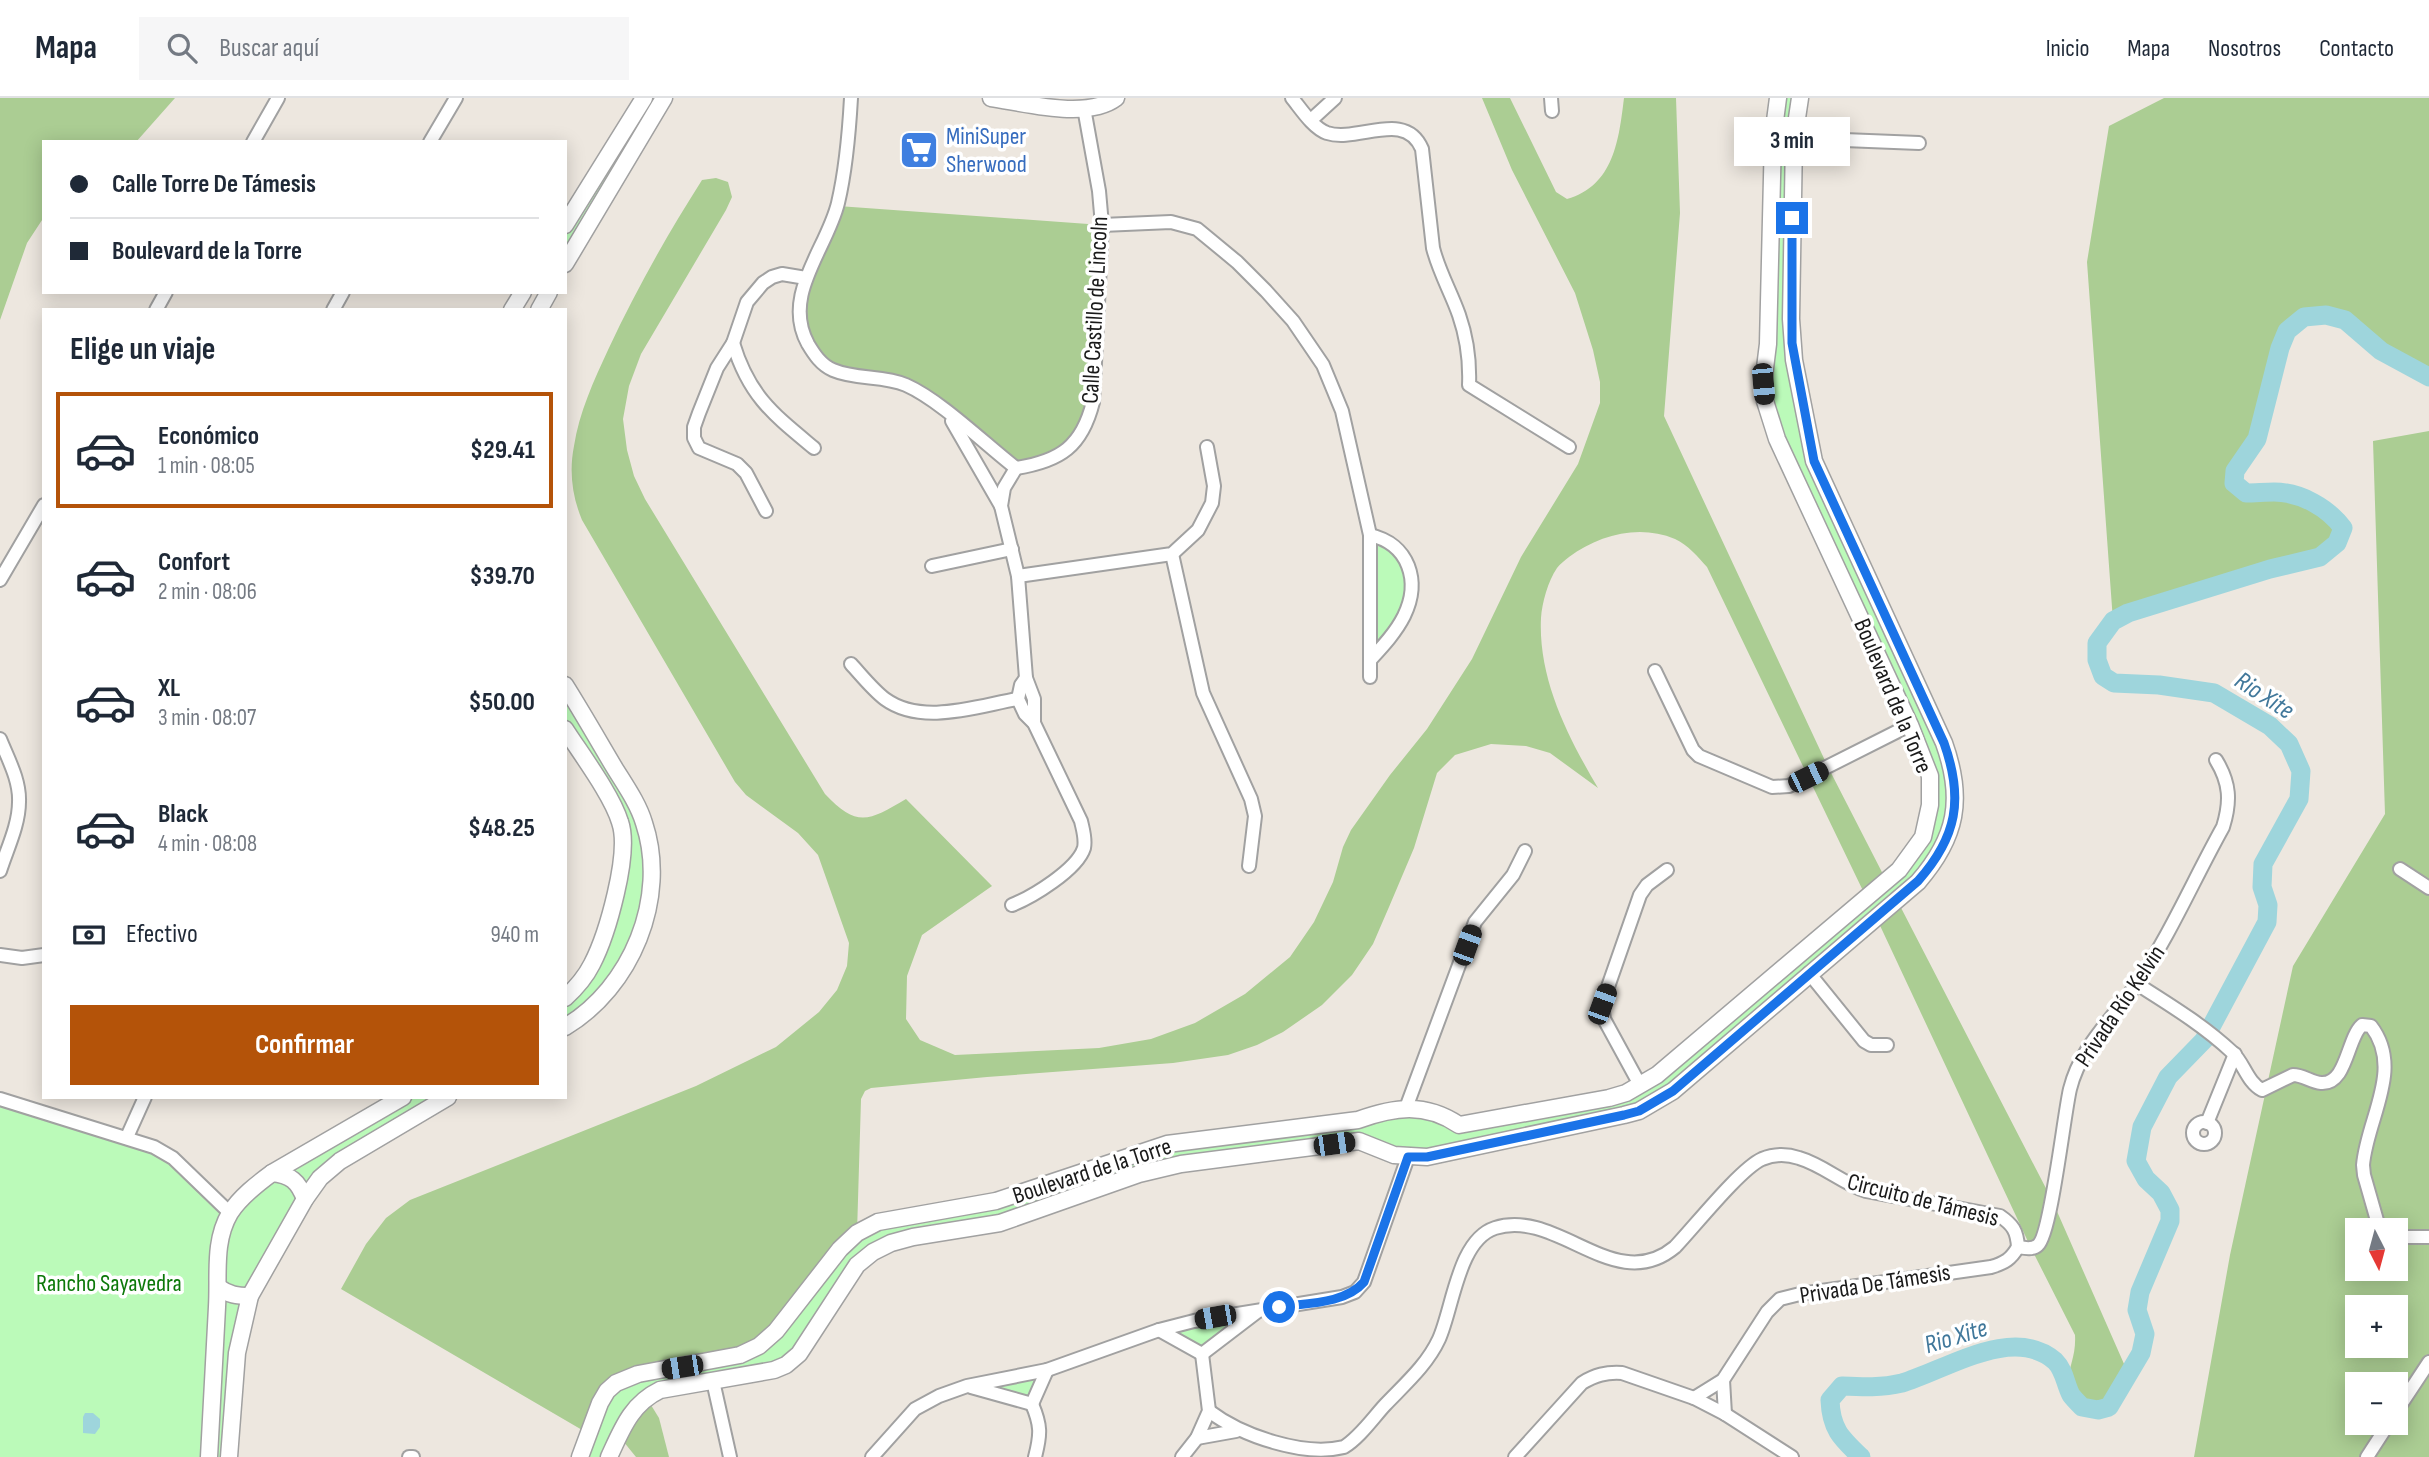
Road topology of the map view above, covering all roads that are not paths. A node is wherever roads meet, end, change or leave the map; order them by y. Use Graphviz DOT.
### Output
graph roads {
  1 [pos="278,98"];
  2 [pos="456,98"];
  3 [pos="644,98"];
  4 [pos="664,98"];
  5 [pos="851,98"];
  6 [pos="991,98"];
  7 [pos="1116,98"];
  8 [pos="1292,98"];
  9 [pos="1335,98"];
  10 [pos="1778,98"];
  11 [pos="1800,98"];
  12 [pos="1084,108"];
  13 [pos="1311,120"];
  14 [pos="1794,138"];
  15 [pos="254,140"];
  16 [pos="431,140"];
  17 [pos="1919,143"];
  18 [pos="567,222"];
  19 [pos="1102,225"];
  20 [pos="567,261"];
  21 [pos="806,278"];
  22 [pos="733,343"];
  23 [pos="1794,360"];
  24 [pos="1765,366"];
  25 [pos="947,413"];
  26 [pos="1207,447"];
  27 [pos="1569,447"];
  28 [pos="814,448"];
  29 [pos="1814,461"];
  30 [pos="1016,468"];
  31 [pos="1793,472"];
  32 [pos="1001,506"];
  33 [pos="42,508"];
  34 [pos="766,511"];
  35 [pos="1370,535"];
  36 [pos="1012,549"];
  37 [pos="1172,554"];
  38 [pos="932,566"];
  39 [pos="1018,576"];
  40 [pos="0,580"];
  41 [pos="1371,659"];
  42 [pos="851,664"];
  43 [pos="1655,671"];
  44 [pos="1370,677"];
  45 [pos="1026,678"];
  46 [pos="567,688"];
  47 [pos="1018,698"];
  48 [pos="1034,723"];
  49 [pos="1910,725"];
  50 [pos="567,732"];
  51 [pos="0,739"];
  52 [pos="2216,760"];
  53 [pos="623,839"];
  54 [pos="650,849"];
  55 [pos="1525,851"];
  56 [pos="1249,866"];
  57 [pos="2400,869"];
  58 [pos="1667,870"];
  59 [pos="0,871"];
  60 [pos="2429,888"];
  61 [pos="1012,905"];
  62 [pos="0,955"];
  63 [pos="42,956"];
  64 [pos="592,964"];
  65 [pos="1809,972"];
  66 [pos="620,974"];
  67 [pos="2137,984"];
  68 [pos="567,996"];
  69 [pos="567,1026"];
  70 [pos="1887,1045"];
  71 [pos="2235,1054"];
  72 [pos="1640,1085"];
  73 [pos="0,1099"];
  74 [pos="144,1099"];
  75 [pos="400,1099"];
  76 [pos="444,1099"];
  77 [pos="1406,1108"];
  78 [pos="1358,1120"];
  79 [pos="2207,1123"];
  80 [pos="1458,1125"];
  81 [pos="127,1137"];
  82 [pos="1359,1141"];
  83 [pos="1456,1149"];
  84 [pos="1408,1157"];
  85 [pos="272,1172"];
  86 [pos="305,1199"];
  87 [pos="230,1213"];
  88 [pos="2378,1218"];
  89 [pos="2408,1237"];
  90 [pos="2429,1237"];
  91 [pos="2018,1247"];
  92 [pos="218,1287"];
  93 [pos="250,1296"];
  94 [pos="1258,1311"];
  95 [pos="1159,1330"];
  96 [pos="1202,1354"];
  97 [pos="2429,1362"];
  98 [pos="1047,1370"];
  99 [pos="1723,1380"];
  100 [pos="713,1381"];
  101 [pos="967,1386"];
  102 [pos="2408,1394"];
  103 [pos="1694,1398"];
  104 [pos="1032,1404"];
  105 [pos="1209,1411"];
  106 [pos="1725,1414"];
  107 [pos="593,1420"];
  108 [pos="1236,1431"];
  109 [pos="2381,1435"];
  110 [pos="619,1436"];
  111 [pos="1197,1438"];
  112 [pos="209,1457"];
  113 [pos="229,1457"];
  114 [pos="580,1457"];
  115 [pos="609,1457"];
  116 [pos="730,1457"];
  117 [pos="872,1457"];
  118 [pos="1035,1457"];
  119 [pos="1182,1457"];
  120 [pos="1304,1457"];
  121 [pos="1515,1457"];
  122 [pos="1792,1457"];
  123 [pos="2367,1457"];
  1 -- 15 [label="street"];
  2 -- 16 [label="street"];
  3 -- 18 [label="street"];
  4 -- 20 [label="street"];
  5 -- 21 [label="street"];
  6 -- 12 [label="street"];
  7 -- 12 [label="street"];
  8 -- 13 [label="street"];
  9 -- 13 [label="street"];
  10 -- 24 [label="street, Boulevard de la Torre"];
  11 -- 14 [label="street, Boulevard de la Torre"];
  12 -- 19 [label="street, Calle Castillo de Lincoln"];
  13 -- 27 [label="street"];
  14 -- 17 [label="street"];
  14 -- 23 [label="street, Boulevard de la Torre"];
  19 -- 30 [label="street, Calle Castillo de Lincoln"];
  19 -- 35 [label="street"];
  21 -- 22 [label="street"];
  21 -- 25 [label="street"];
  22 -- 28 [label="street"];
  22 -- 34 [label="street"];
  23 -- 24 [label="street"];
  23 -- 29 [label="street, Boulevard de la Torre"];
  24 -- 31 [label="street, Boulevard de la Torre"];
  25 -- 30 [label="street"];
  25 -- 32 [label="street"];
  26 -- 37 [label="street"];
  29 -- 31 [label="street"];
  29 -- 65 [label="street, Boulevard de la Torre"];
  30 -- 32 [label="street"];
  31 -- 49 [label="street, Boulevard de la Torre"];
  32 -- 36 [label="street"];
  33 -- 40 [label="street"];
  35 -- 41 [label="street"];
  35 -- 41 [label="street"];
  36 -- 38 [label="street"];
  36 -- 39 [label="street"];
  37 -- 39 [label="street"];
  37 -- 56 [label="street"];
  39 -- 45 [label="street"];
  41 -- 44 [label="street"];
  42 -- 47 [label="street"];
  43 -- 49 [label="street"];
  45 -- 47 [label="street"];
  45 -- 48 [label="street"];
  46 -- 54 [label="street"];
  47 -- 48 [label="street"];
  48 -- 61 [label="street"];
  49 -- 72 [label="street, Boulevard de la Torre"];
  50 -- 53 [label="street"];
  51 -- 59 [label="street"];
  52 -- 67 [label="street, Privada Río Kelvin"];
  53 -- 54 [label="street"];
  53 -- 64 [label="street"];
  54 -- 66 [label="street"];
  55 -- 77 [label="street"];
  57 -- 60 [label="street"];
  58 -- 72 [label="street"];
  62 -- 63 [label="street"];
  64 -- 66 [label="street"];
  64 -- 68 [label="street"];
  65 -- 70 [label="street"];
  65 -- 83 [label="street, Boulevard de la Torre"];
  66 -- 69 [label="street"];
  67 -- 71 [label="street"];
  67 -- 91 [label="street, Privada Río Kelvin"];
  71 -- 79 [label="street"];
  71 -- 88 [label="street"];
  72 -- 80 [label="street, Boulevard de la Torre"];
  73 -- 81 [label="street"];
  74 -- 81 [label="street"];
  75 -- 85 [label="street"];
  76 -- 86 [label="street"];
  77 -- 78 [label="street, Boulevard de la Torre"];
  77 -- 80 [label="street, Boulevard de la Torre"];
  78 -- 82 [label="street"];
  78 -- 107 [label="street, Boulevard de la Torre"];
  80 -- 83 [label="street"];
  81 -- 87 [label="street"];
  82 -- 84 [label="street, Boulevard de la Torre"];
  82 -- 100 [label="street, Boulevard de la Torre"];
  83 -- 84 [label="street, Boulevard de la Torre"];
  84 -- 94 [label="street"];
  85 -- 86 [label="street"];
  85 -- 87 [label="street"];
  86 -- 93 [label="street"];
  87 -- 92 [label="street"];
  89 -- 90 [label="street"];
  91 -- 99 [label="street, Privada De Támesis"];
  91 -- 120 [label="street, Circuito de Támesis"];
  92 -- 93 [label="street"];
  92 -- 112 [label="street"];
  93 -- 113 [label="street"];
  94 -- 95 [label="street"];
  94 -- 96 [label="street"];
  95 -- 96 [label="street"];
  95 -- 98 [label="street"];
  96 -- 105 [label="street"];
  97 -- 102 [label="street"];
  98 -- 101 [label="street"];
  98 -- 104 [label="street"];
  99 -- 103 [label="street, Privada De Támesis"];
  99 -- 106 [label="street"];
  100 -- 110 [label="street, Boulevard de la Torre"];
  100 -- 116 [label="street"];
  101 -- 104 [label="street"];
  101 -- 117 [label="street"];
  103 -- 106 [label="street"];
  103 -- 121 [label="street"];
  104 -- 118 [label="street"];
  105 -- 108 [label="street"];
  105 -- 111 [label="street"];
  106 -- 122 [label="street"];
  107 -- 110 [label="street"];
  107 -- 114 [label="street, Boulevard de la Torre"];
  108 -- 111 [label="street"];
  108 -- 120 [label="street, Circuito de Támesis"];
  109 -- 123 [label="street"];
  110 -- 115 [label="street, Boulevard de la Torre"];
  111 -- 119 [label="street"];
}
